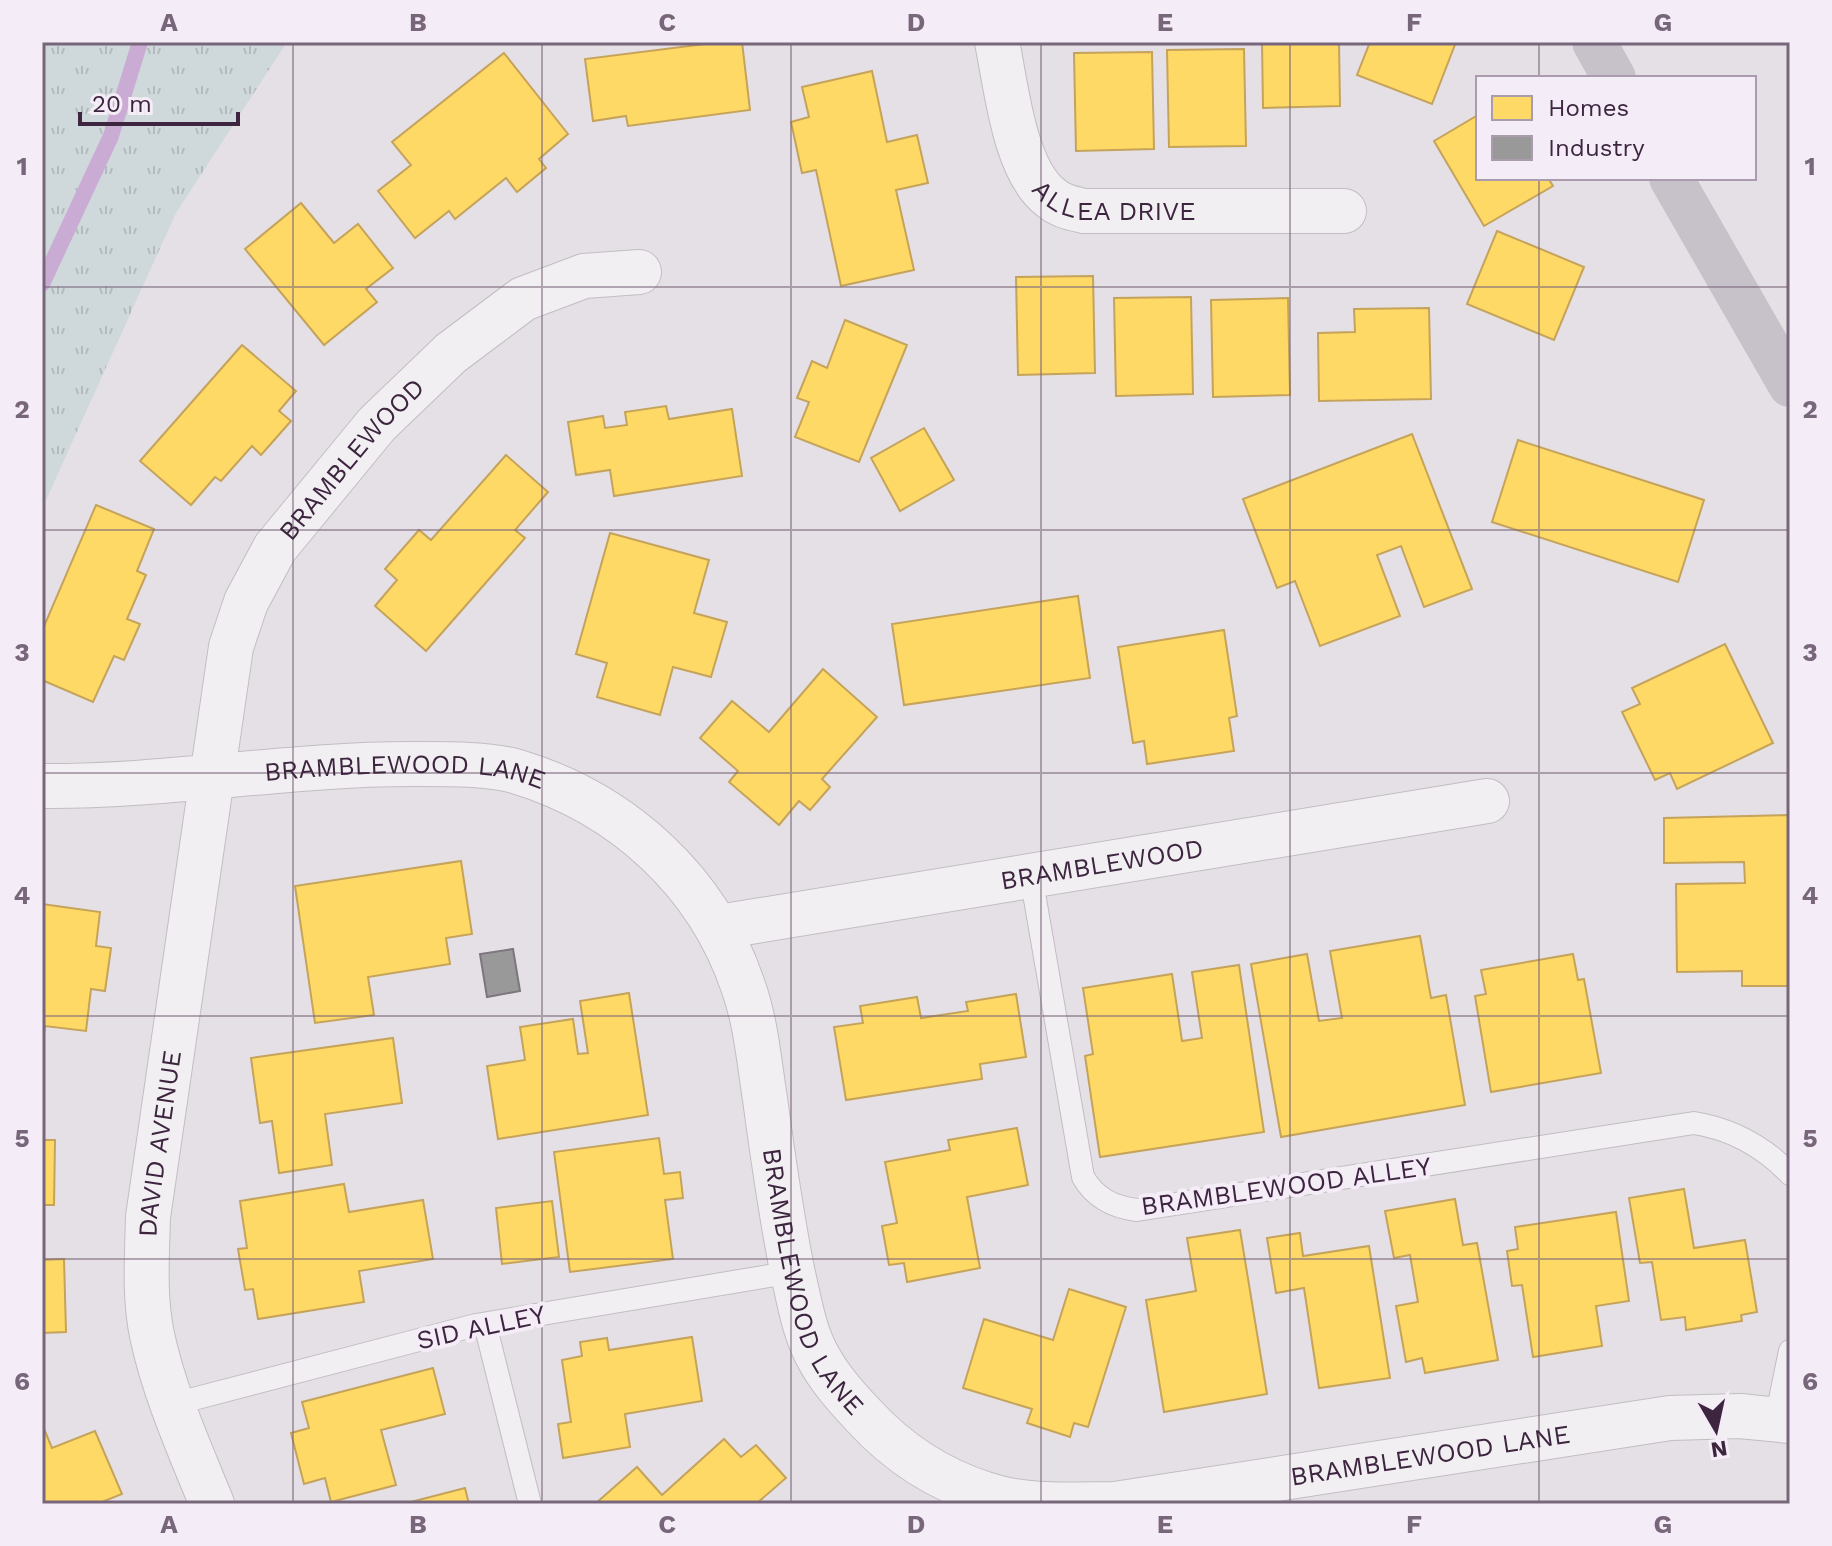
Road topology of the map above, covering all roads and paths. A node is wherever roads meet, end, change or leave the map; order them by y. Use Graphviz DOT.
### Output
graph roads {
  1 [pos="997,42"];
  2 [pos="1594,42"];
  3 [pos="1613,76"];
  4 [pos="1672,180"];
  5 [pos="1344,211"];
  6 [pos="639,272"];
  7 [pos="1790,385"];
  8 [pos="211,777"];
  9 [pos="42,786"];
  10 [pos="1487,801"];
  11 [pos="1031,876"];
  12 [pos="719,927"];
  13 [pos="1790,1174"];
  14 [pos="793,1272"];
  15 [pos="485,1324"];
  16 [pos="1790,1351"];
  17 [pos="174,1404"];
  18 [pos="1783,1420"];
  19 [pos="212,1504"];
  20 [pos="530,1504"];
  1 -- 5 [label="street, ALLEA DRIVE"];
  2 -- 3 [label="main road"];
  4 -- 7 [label="main road"];
  6 -- 8 [label="street, BRAMBLEWOOD"];
  8 -- 9 [label="street, BRAMBLEWOOD LANE"];
  8 -- 12 [label="street, BRAMBLEWOOD LANE"];
  8 -- 17 [label="street, DAVID AVENUE"];
  10 -- 11 [label="street, BRAMBLEWOOD"];
  11 -- 12 [label="street, BRAMBLEWOOD"];
  11 -- 13 [label="lane, BRAMBLEWOOD ALLEY"];
  12 -- 14 [label="street, BRAMBLEWOOD LANE"];
  14 -- 15 [label="lane, SID ALLEY"];
  14 -- 18 [label="street, BRAMBLEWOOD LANE"];
  15 -- 17 [label="lane, SID ALLEY"];
  15 -- 20 [label="lane"];
  16 -- 18 [label="lane"];
  17 -- 19 [label="street, DAVID AVENUE"];
}
